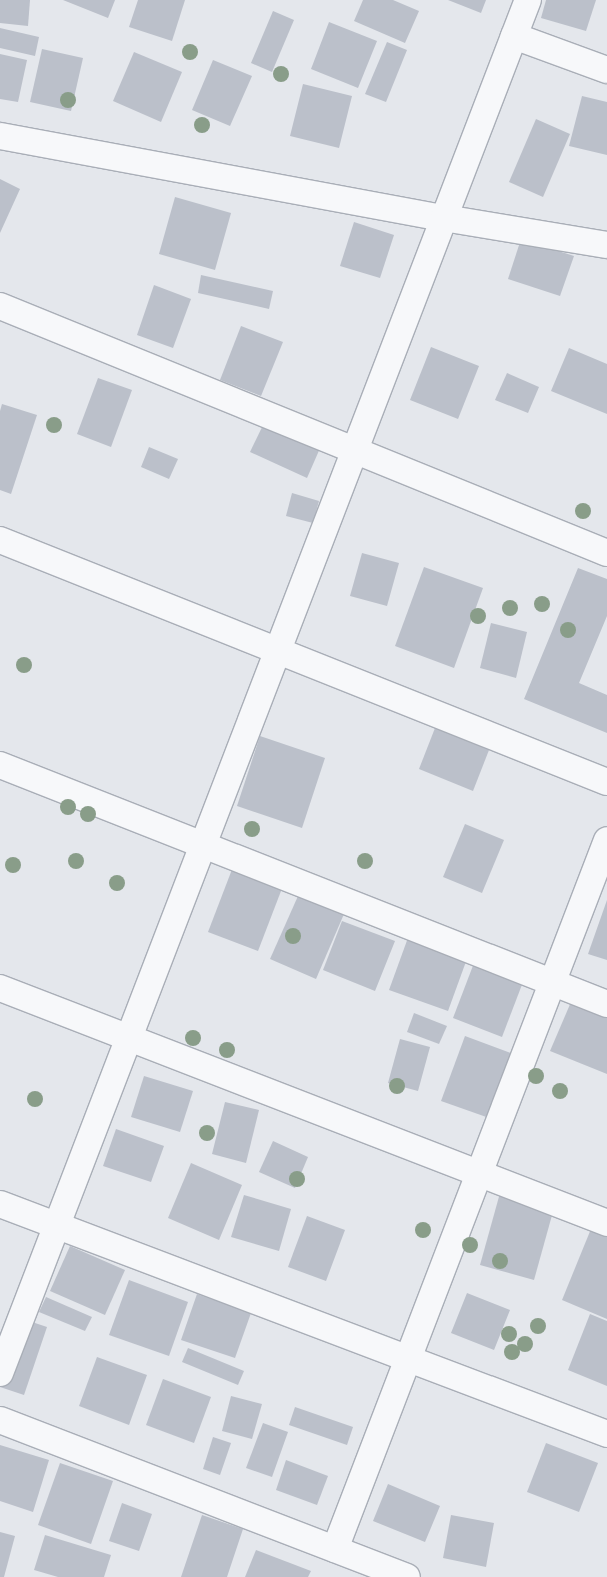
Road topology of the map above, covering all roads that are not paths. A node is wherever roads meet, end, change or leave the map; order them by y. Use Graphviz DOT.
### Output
graph roads {
  1 [pos="528,0"];
  2 [pos="514,36"];
  3 [pos="607,70"];
  4 [pos="0,136"];
  5 [pos="444,218"];
  6 [pos="607,245"];
  7 [pos="0,306"];
  8 [pos="355,449"];
  9 [pos="0,540"];
  10 [pos="607,553"];
  11 [pos="277,651"];
  12 [pos="0,765"];
  13 [pos="607,782"];
  14 [pos="607,840"];
  15 [pos="203,844"];
  16 [pos="552,982"];
  17 [pos="0,988"];
  18 [pos="607,1004"];
  19 [pos="129,1038"];
  20 [pos="479,1173"];
  21 [pos="0,1204"];
  22 [pos="607,1223"];
  23 [pos="57,1226"];
  24 [pos="408,1358"];
  25 [pos="0,1373"];
  26 [pos="0,1420"];
  27 [pos="607,1434"];
  28 [pos="335,1549"];
  29 [pos="407,1577"];
  1 -- 2 [label="street"];
  2 -- 3 [label="street"];
  2 -- 5 [label="street"];
  4 -- 5 [label="street"];
  5 -- 6 [label="street"];
  5 -- 8 [label="street"];
  7 -- 8 [label="street"];
  8 -- 10 [label="street"];
  8 -- 11 [label="street"];
  9 -- 11 [label="street"];
  11 -- 13 [label="street"];
  11 -- 15 [label="street"];
  12 -- 15 [label="street"];
  14 -- 16 [label="street"];
  15 -- 16 [label="street"];
  15 -- 19 [label="street"];
  16 -- 18 [label="street"];
  16 -- 20 [label="street"];
  17 -- 19 [label="street"];
  19 -- 20 [label="street"];
  19 -- 23 [label="street"];
  20 -- 22 [label="street"];
  20 -- 24 [label="street"];
  21 -- 23 [label="street"];
  23 -- 24 [label="street"];
  23 -- 25 [label="street"];
  24 -- 27 [label="street"];
  24 -- 28 [label="street"];
  26 -- 28 [label="street"];
  28 -- 29 [label="street"];
}
